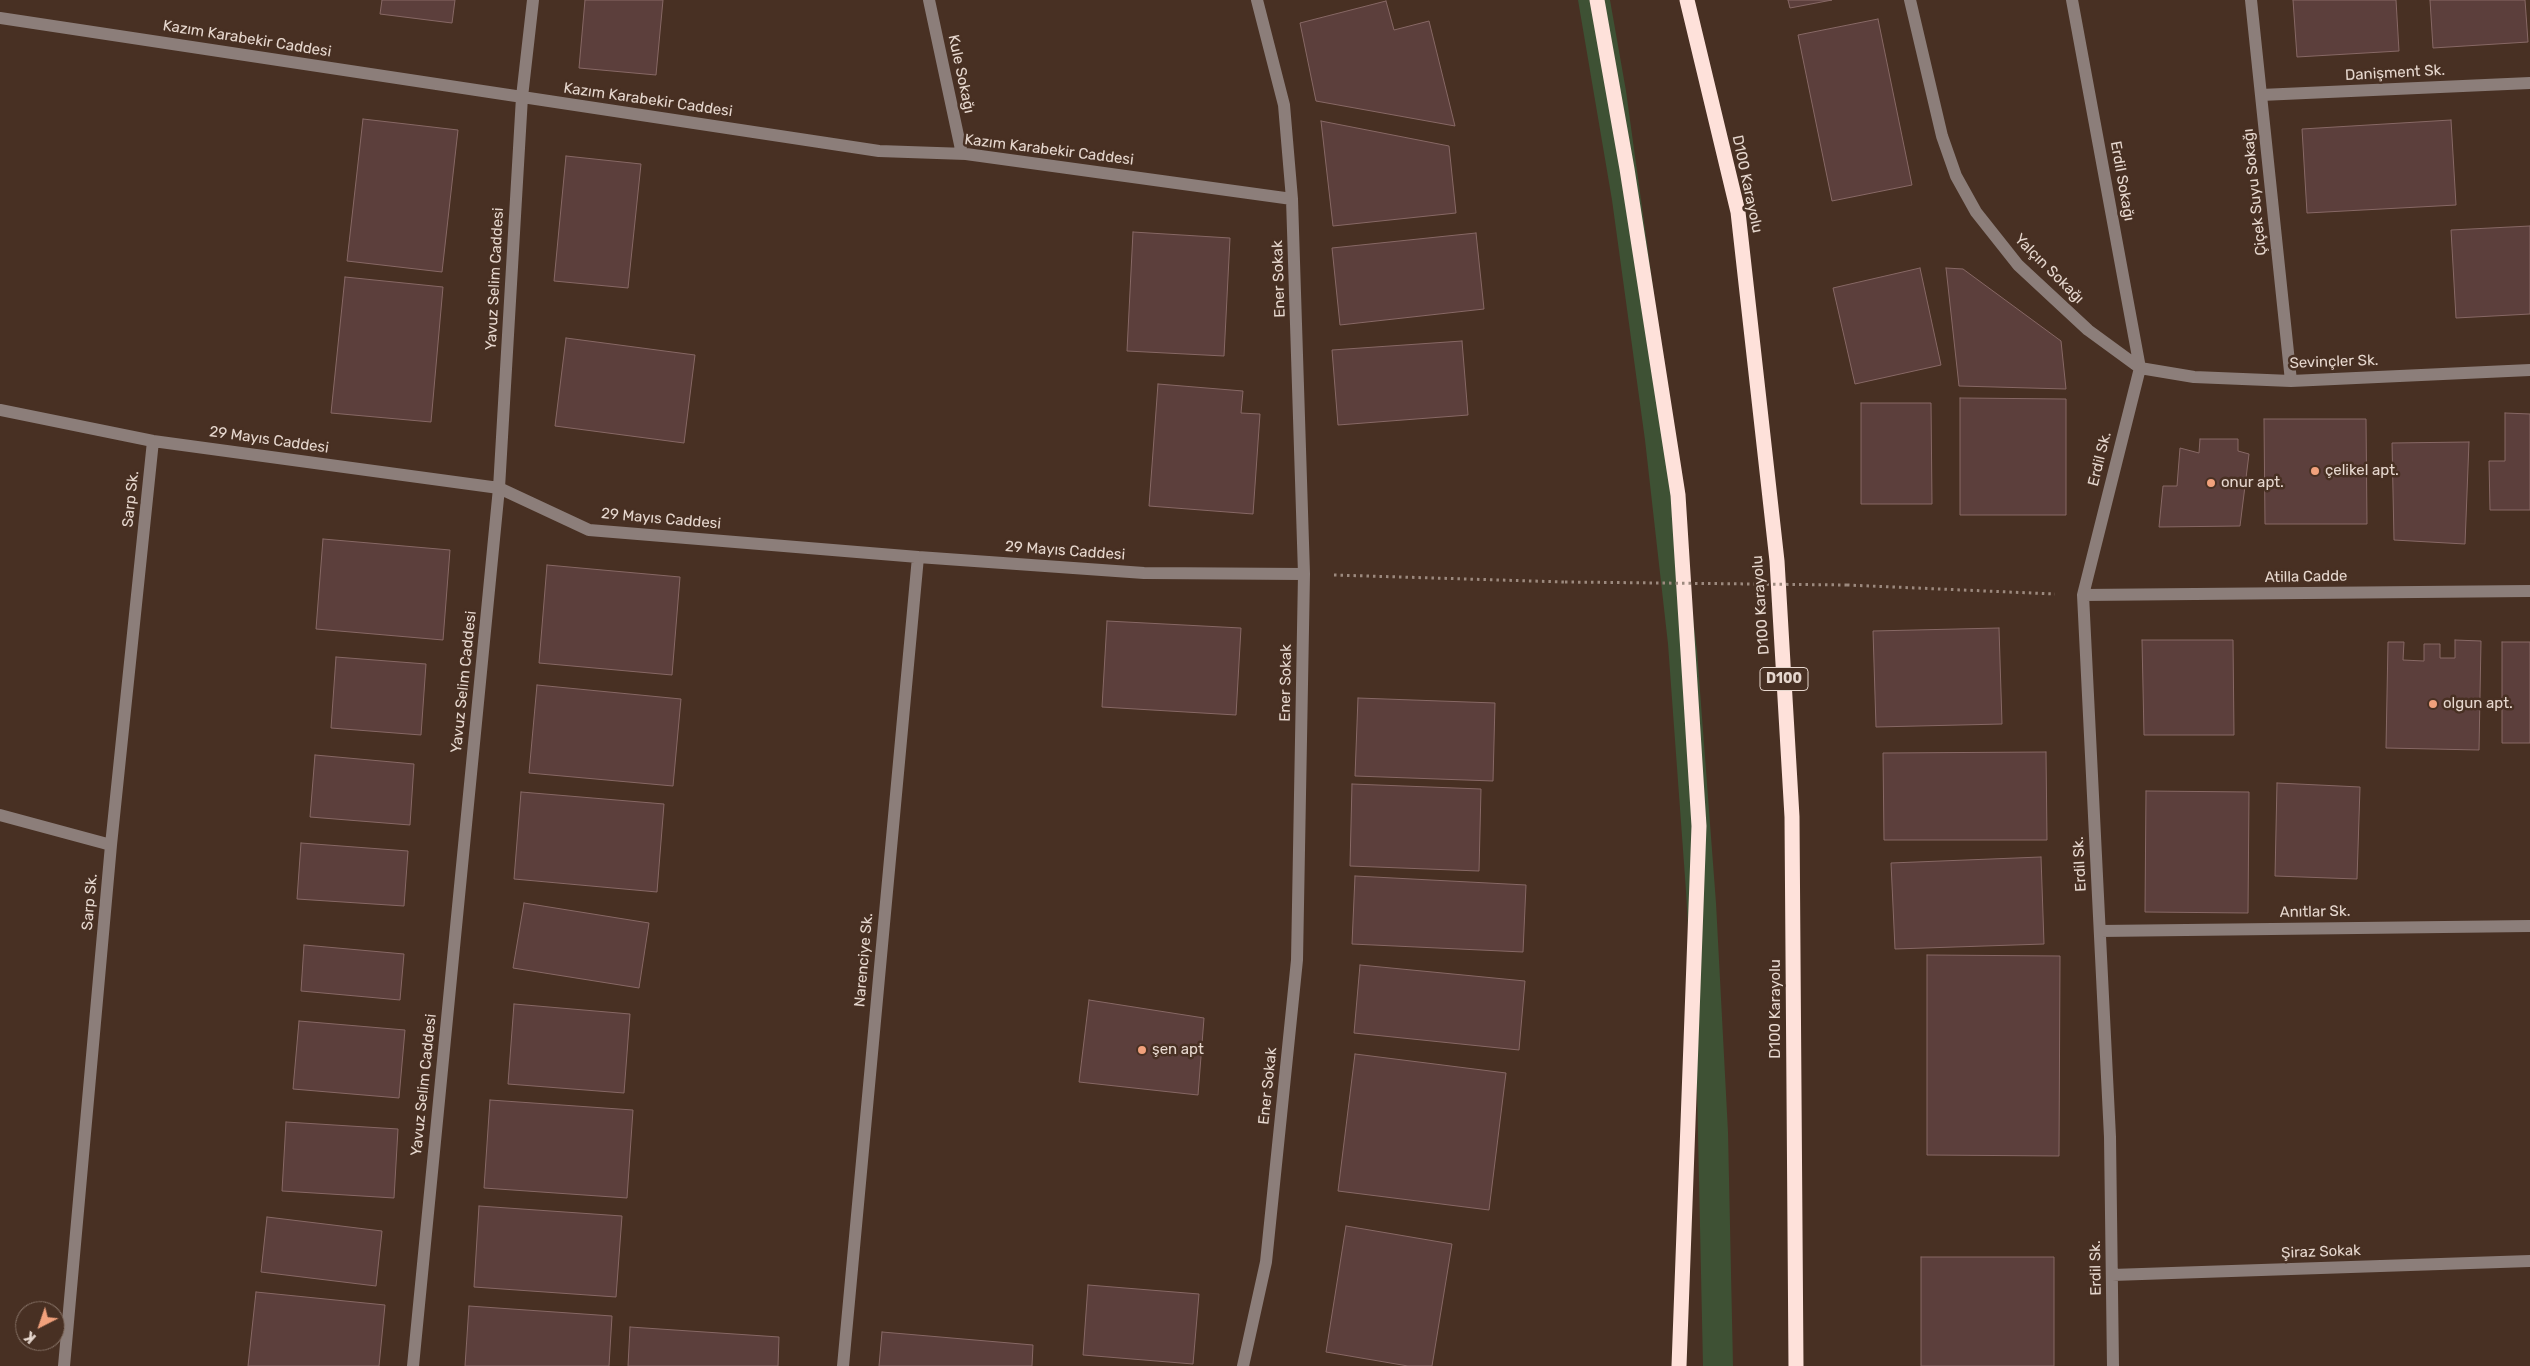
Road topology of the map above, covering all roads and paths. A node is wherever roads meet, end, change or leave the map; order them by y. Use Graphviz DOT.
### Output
graph roads {
  1 [pos="533,0"];
  2 [pos="929,0"];
  3 [pos="1257,0"];
  4 [pos="1596,0"];
  5 [pos="1686,0"];
  6 [pos="1910,0"];
  7 [pos="2072,0"];
  8 [pos="2251,0"];
  9 [pos="0,18"];
  10 [pos="2530,83"];
  11 [pos="2261,96"];
  12 [pos="522,97"];
  13 [pos="962,154"];
  14 [pos="1292,199"];
  15 [pos="2140,368"];
  16 [pos="2530,370"];
  17 [pos="2291,381"];
  18 [pos="0,410"];
  19 [pos="153,441"];
  20 [pos="499,488"];
  21 [pos="918,557"];
  22 [pos="1304,574"];
  23 [pos="2530,591"];
  24 [pos="2083,596"];
  25 [pos="0,815"];
  26 [pos="111,844"];
  27 [pos="2530,926"];
  28 [pos="2100,930"];
  29 [pos="2530,1261"];
  30 [pos="2112,1276"];
  31 [pos="1679,1363"];
  32 [pos="64,1366"];
  33 [pos="413,1366"];
  34 [pos="843,1366"];
  35 [pos="1243,1366"];
  36 [pos="1796,1366"];
  37 [pos="2113,1366"];
  1 -- 12 [label="street, Yavuz Selim Caddesi"];
  2 -- 13 [label="street, Kule Sokağı"];
  3 -- 14 [label="street, Ener Sokak"];
  4 -- 31 [label="highway"];
  5 -- 36 [label="highway, D100 Karayolu / D100"];
  6 -- 15 [label="street, Yalçın Sokağı"];
  7 -- 15 [label="street, Erdil Sokağı"];
  8 -- 11 [label="street, Çiçek Suyu Sokağı"];
  9 -- 12 [label="street, Kazım Karabekir Caddesi"];
  10 -- 11 [label="street, Danişment Sk."];
  11 -- 17 [label="street, Çiçek Suyu Sokağı"];
  12 -- 13 [label="street, Kazım Karabekir Caddesi"];
  12 -- 20 [label="street, Yavuz Selim Caddesi"];
  13 -- 14 [label="street, Kazım Karabekir Caddesi"];
  14 -- 22 [label="street, Ener Sokak"];
  15 -- 17 [label="street, Sevinçler Sk."];
  15 -- 24 [label="street, Erdil Sk."];
  16 -- 17 [label="street, Sevinçler Sk."];
  18 -- 19 [label="street, 29 Mayıs Caddesi"];
  19 -- 20 [label="street, 29 Mayıs Caddesi"];
  19 -- 26 [label="street, Sarp Sk."];
  20 -- 21 [label="street, 29 Mayıs Caddesi"];
  20 -- 33 [label="street, Yavuz Selim Caddesi"];
  21 -- 22 [label="street, 29 Mayıs Caddesi"];
  21 -- 34 [label="street, Narenciye Sk."];
  22 -- 24 [label="path, bridge"];
  22 -- 35 [label="street, Ener Sokak"];
  23 -- 24 [label="street, Atilla Cadde"];
  24 -- 28 [label="street, Erdil Sk."];
  25 -- 26 [label="street"];
  26 -- 32 [label="street, Sarp Sk."];
  27 -- 28 [label="street, Anıtlar Sk."];
  28 -- 30 [label="street, Erdil Sk."];
  29 -- 30 [label="street, Şiraz Sokak"];
  30 -- 37 [label="street, Erdil Sk."];
}
